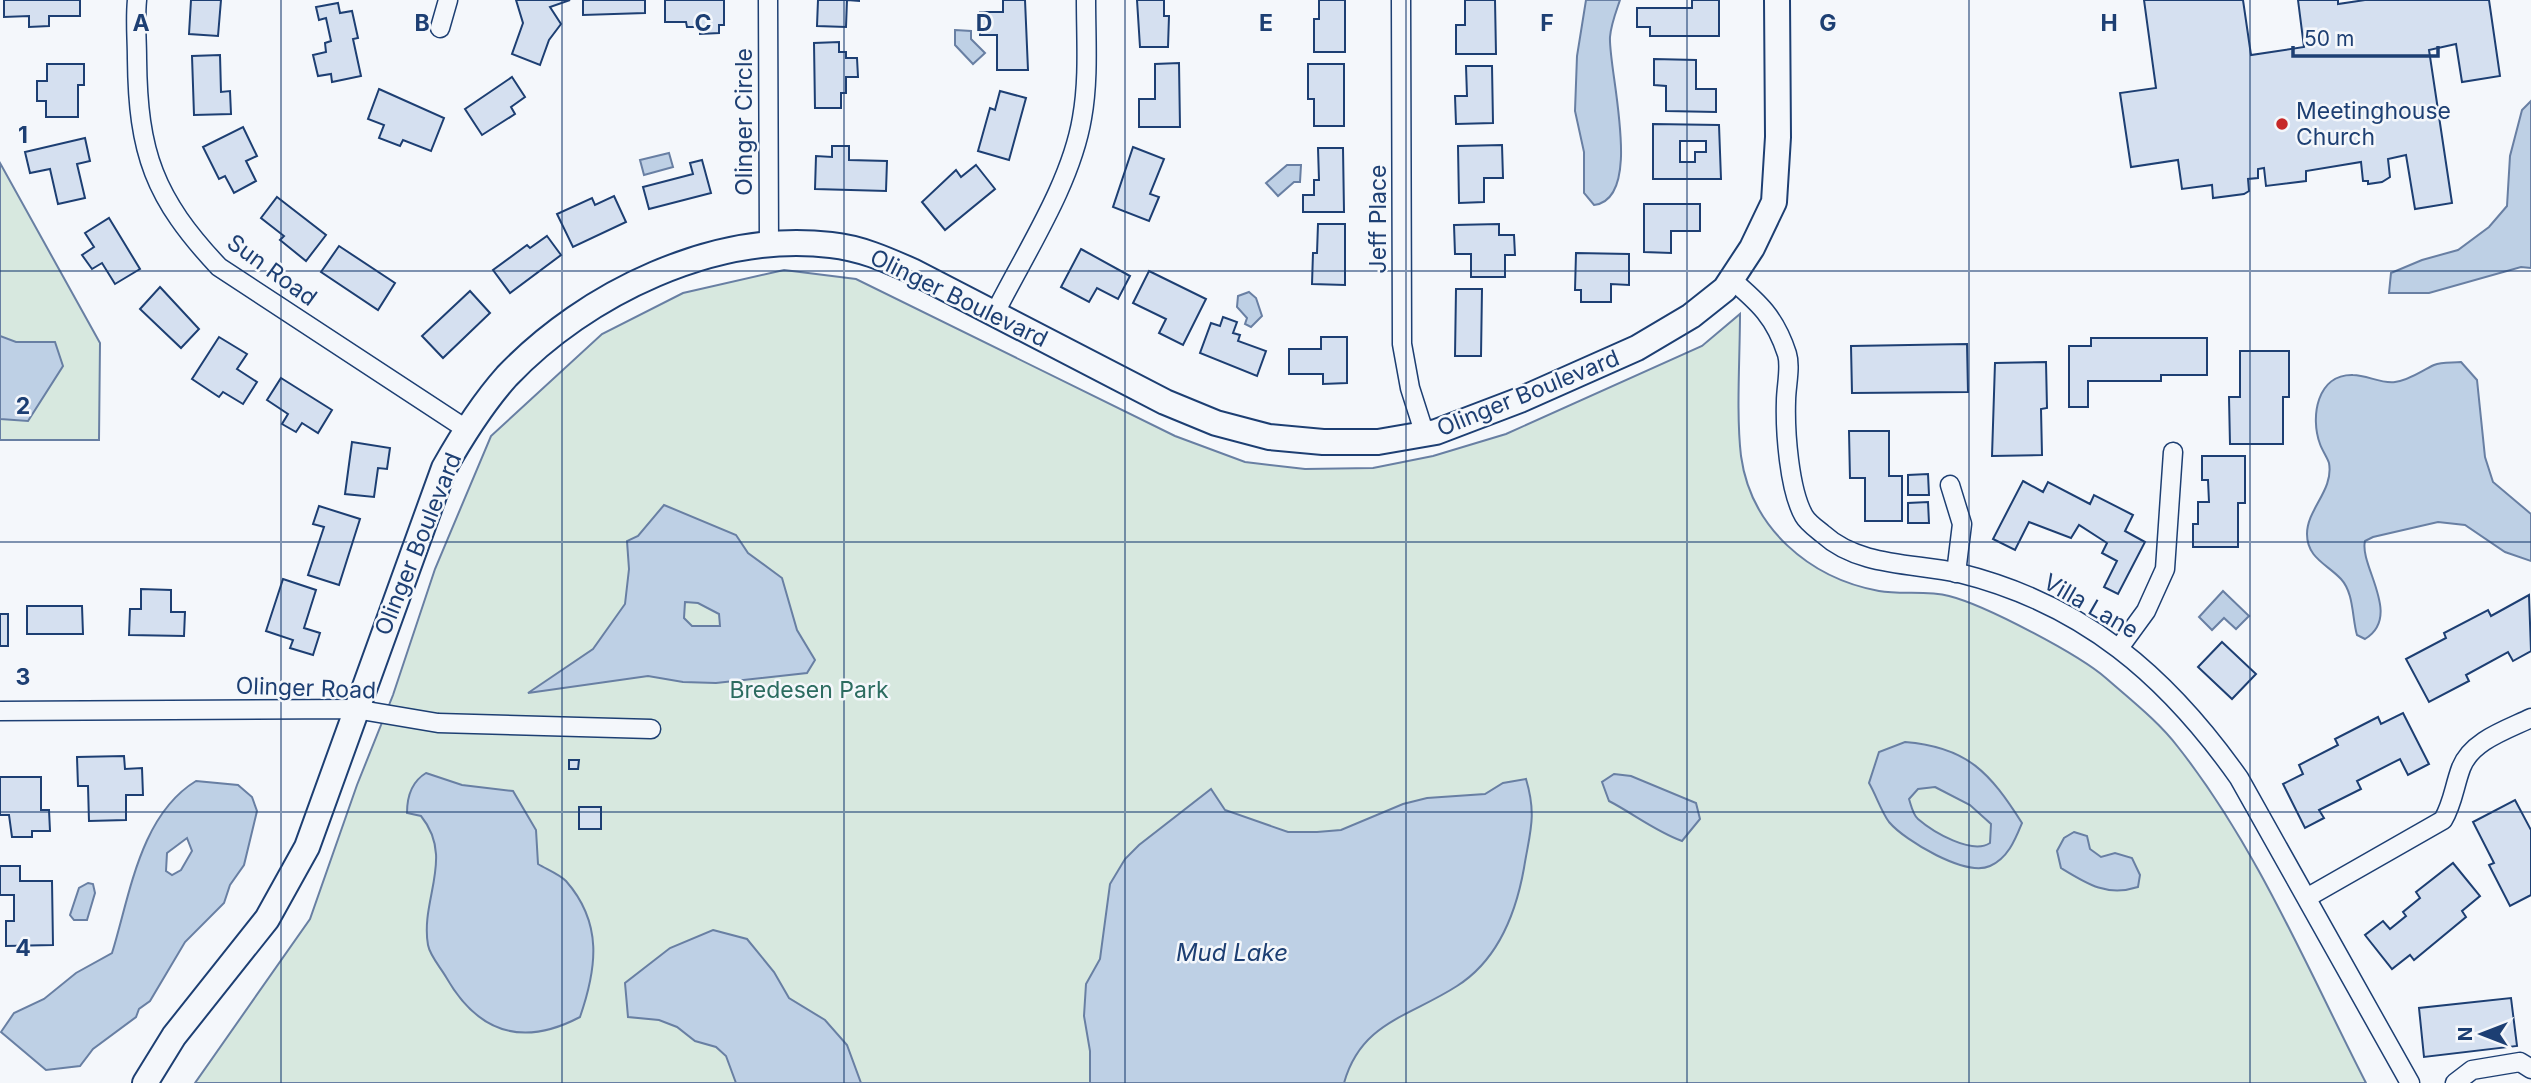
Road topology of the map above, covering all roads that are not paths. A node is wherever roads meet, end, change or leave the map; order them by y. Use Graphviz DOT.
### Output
graph roads {
  1 [pos="137,0"];
  2 [pos="448,0"];
  3 [pos="768,0"];
  4 [pos="1086,0"];
  5 [pos="1401,0"];
  6 [pos="1777,0"];
  7 [pos="440,28"];
  8 [pos="769,244"];
  9 [pos="1731,279"];
  10 [pos="995,313"];
  11 [pos="466,429"];
  12 [pos="1425,435"];
  13 [pos="2173,452"];
  14 [pos="1950,485"];
  15 [pos="1956,573"];
  16 [pos="2119,648"];
  17 [pos="355,709"];
  18 [pos="0,711"];
  19 [pos="2531,718"];
  20 [pos="651,729"];
  21 [pos="2308,897"];
  22 [pos="2531,1069"];
  23 [pos="2406,1079"];
  24 [pos="145,1083"];
  25 [pos="2452,1083"];
  1 -- 11 [label="street, Sun Road"];
  2 -- 7 [label="street"];
  3 -- 8 [label="street, Olinger Circle"];
  4 -- 10 [label="street"];
  5 -- 12 [label="street, Jeff Place"];
  6 -- 9 [label="street, Olinger Boulevard"];
  8 -- 10 [label="street, Olinger Boulevard"];
  8 -- 11 [label="street, Olinger Boulevard"];
  9 -- 12 [label="street, Olinger Boulevard"];
  9 -- 15 [label="street, Villa Lane"];
  10 -- 12 [label="street, Olinger Boulevard"];
  11 -- 17 [label="street, Olinger Boulevard"];
  13 -- 16 [label="street"];
  14 -- 15 [label="street"];
  15 -- 16 [label="street, Villa Lane"];
  16 -- 21 [label="street, Villa Lane"];
  17 -- 18 [label="street, Olinger Road"];
  17 -- 20 [label="street, Olinger Road"];
  17 -- 24 [label="street, Olinger Boulevard"];
  19 -- 21 [label="street"];
  21 -- 23 [label="street, Villa Lane"];
  22 -- 25 [label="street"];
}
